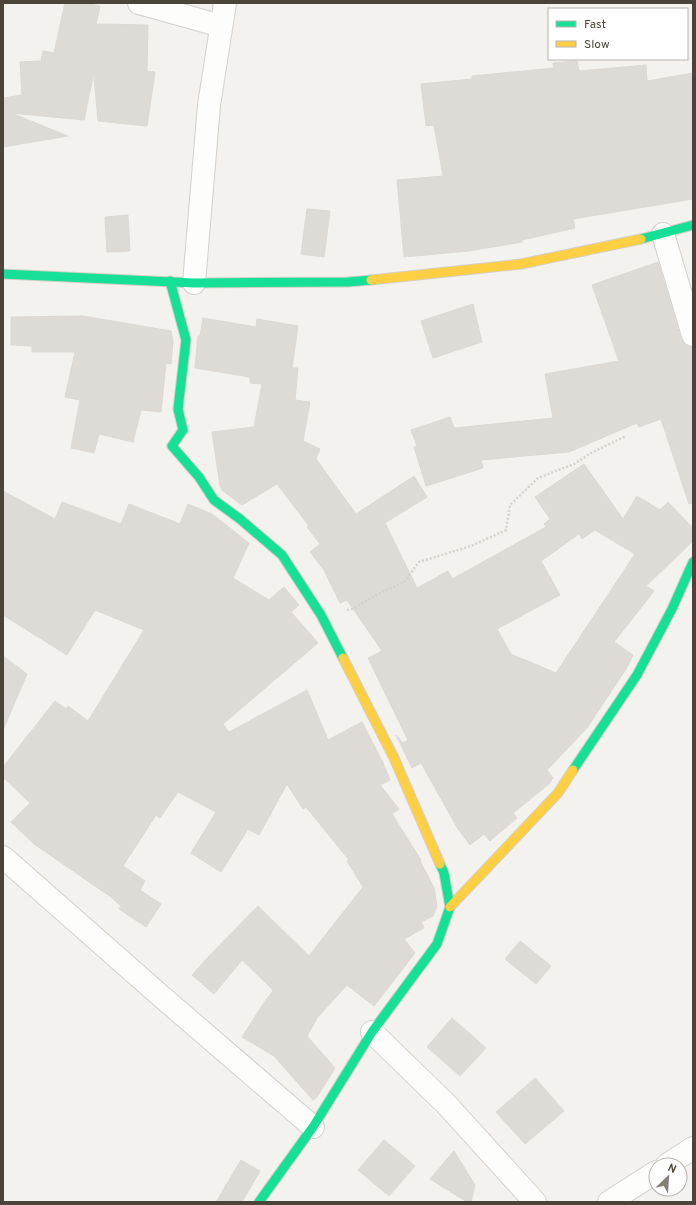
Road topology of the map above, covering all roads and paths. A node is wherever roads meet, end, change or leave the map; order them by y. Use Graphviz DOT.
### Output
graph roads {
  1 [pos="139,3"];
  2 [pos="225,3"];
  3 [pos="221,26"];
  4 [pos="693,225"];
  5 [pos="663,234"];
  6 [pos="3,274"];
  7 [pos="170,281"];
  8 [pos="194,283"];
  9 [pos="693,335"];
  10 [pos="626,436"];
  11 [pos="693,562"];
  12 [pos="321,615"];
  13 [pos="3,857"];
  14 [pos="450,907"];
  15 [pos="372,1032"];
  16 [pos="313,1127"];
  17 [pos="693,1148"];
  18 [pos="679,1157"];
  19 [pos="648,1177"];
  20 [pos="259,1202"];
  21 [pos="535,1202"];
  22 [pos="608,1202"];
  1 -- 3 [label="street"];
  2 -- 3 [label="street"];
  3 -- 8 [label="street"];
  4 -- 5 [label="street"];
  5 -- 8 [label="street"];
  5 -- 9 [label="street"];
  6 -- 7 [label="street"];
  7 -- 8 [label="street"];
  7 -- 12 [label="street"];
  10 -- 12 [label="path"];
  11 -- 14 [label="street"];
  12 -- 14 [label="street"];
  13 -- 16 [label="street"];
  14 -- 15 [label="street"];
  15 -- 16 [label="street"];
  15 -- 21 [label="street"];
  16 -- 20 [label="street"];
  17 -- 18 [label="street"];
  19 -- 22 [label="street"];
}
